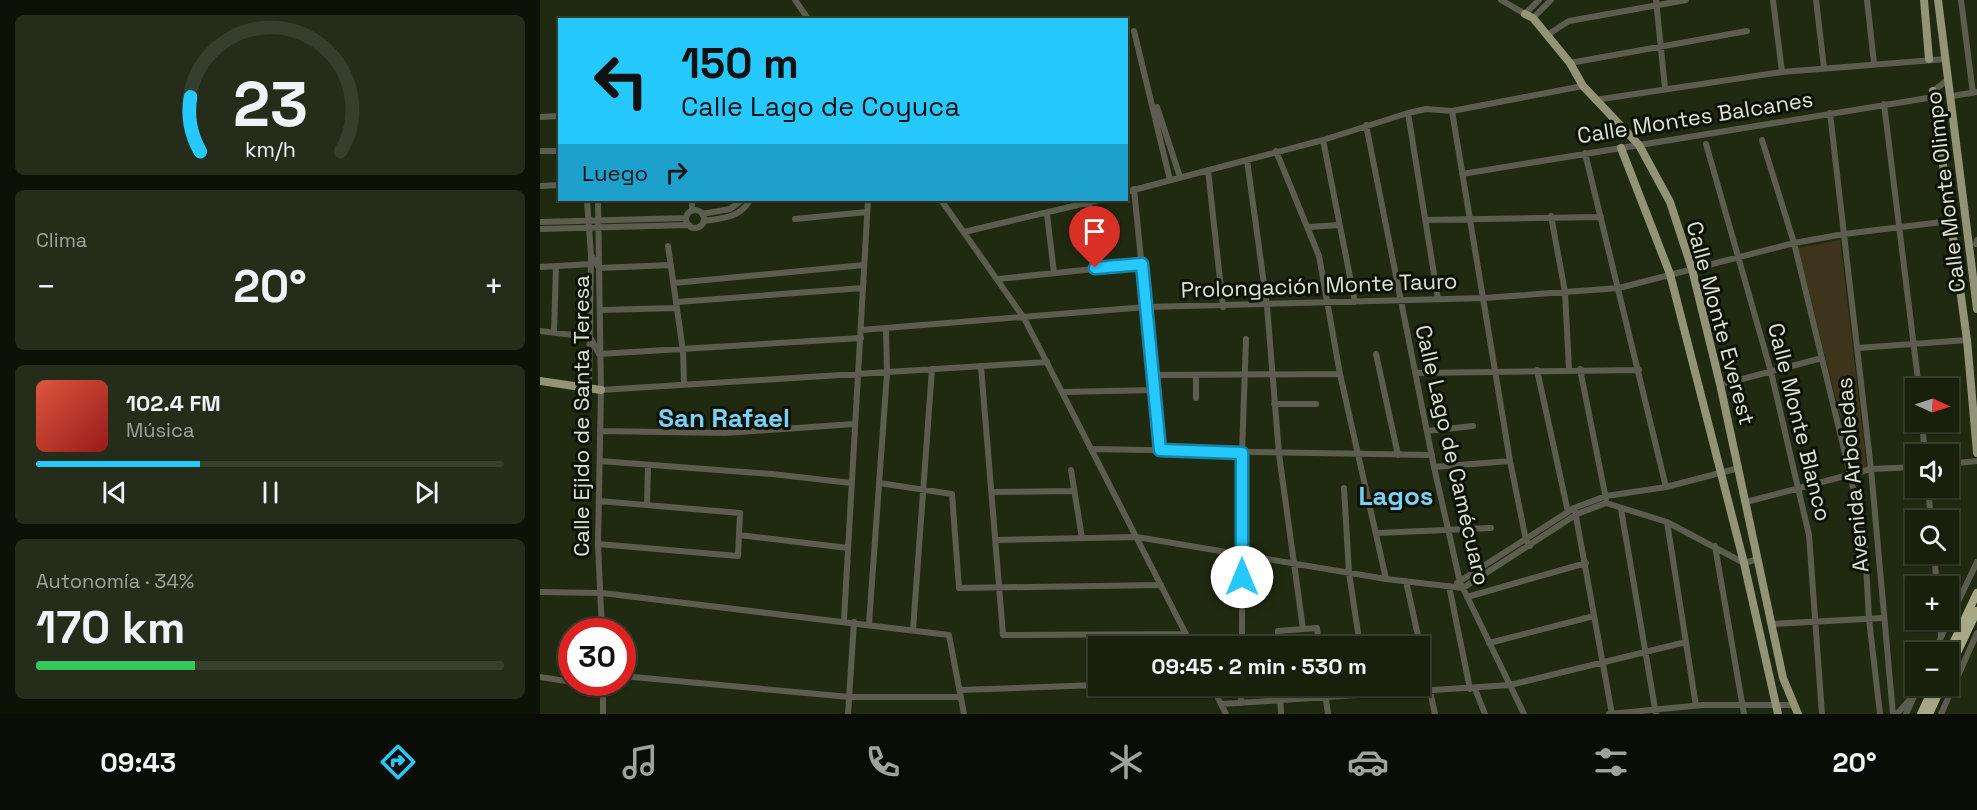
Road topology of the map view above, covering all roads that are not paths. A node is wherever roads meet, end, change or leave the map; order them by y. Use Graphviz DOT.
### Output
graph roads {
  1 [pos="795,0"];
  2 [pos="1501,0"];
  3 [pos="1539,0"];
  4 [pos="1551,0"];
  5 [pos="1686,0"];
  6 [pos="1773,0"];
  7 [pos="1816,0"];
  8 [pos="1867,0"];
  9 [pos="1924,0"];
  10 [pos="1938,0"];
  11 [pos="1961,0"];
  12 [pos="1657,3"];
  13 [pos="1525,14"];
  14 [pos="808,18"];
  15 [pos="1533,18"];
  16 [pos="1134,31"];
  17 [pos="1747,31"];
  18 [pos="1547,35"];
  19 [pos="1662,46"];
  20 [pos="1946,59"];
  21 [pos="1929,60"];
  22 [pos="1570,63"];
  23 [pos="1874,63"];
  24 [pos="1824,68"];
  25 [pos="1782,72"];
  26 [pos="1949,79"];
  27 [pos="1583,86"];
  28 [pos="1665,88"];
  29 [pos="1975,93"];
  30 [pos="1151,94"];
  31 [pos="1934,94"];
  32 [pos="1952,96"];
  33 [pos="1595,100"];
  34 [pos="1884,104"];
  35 [pos="1452,111"];
  36 [pos="1408,112"];
  37 [pos="1830,113"];
  38 [pos="558,116"];
  39 [pos="540,117"];
  40 [pos="1365,125"];
  41 [pos="1323,140"];
  42 [pos="1762,140"];
  43 [pos="1706,144"];
  44 [pos="1639,145"];
  45 [pos="1620,148"];
  46 [pos="540,151"];
  47 [pos="558,151"];
  48 [pos="1276,151"];
  49 [pos="1585,153"];
  50 [pos="1247,160"];
  51 [pos="1209,170"];
  52 [pos="1462,174"];
  53 [pos="1180,177"];
  54 [pos="1170,180"];
  55 [pos="558,185"];
  56 [pos="540,186"];
  57 [pos="1134,189"];
  58 [pos="1128,191"];
  59 [pos="587,201"];
  60 [pos="598,201"];
  61 [pos="692,201"];
  62 [pos="741,201"];
  63 [pos="749,201"];
  64 [pos="868,201"];
  65 [pos="941,201"];
  66 [pos="1094,201"];
  67 [pos="1089,202"];
  68 [pos="692,210"];
  69 [pos="867,212"];
  70 [pos="1047,214"];
  71 [pos="1551,216"];
  72 [pos="1601,216"];
  73 [pos="703,217"];
  74 [pos="1469,218"];
  75 [pos="795,219"];
  76 [pos="1426,219"];
  77 [pos="1950,221"];
  78 [pos="540,222"];
  79 [pos="687,222"];
  80 [pos="587,224"];
  81 [pos="598,224"];
  82 [pos="1339,225"];
  83 [pos="1310,227"];
  84 [pos="1899,227"];
  85 [pos="540,229"];
  86 [pos="964,232"];
  87 [pos="1844,234"];
  88 [pos="1794,243"];
  89 [pos="1975,243"];
  90 [pos="668,246"];
  91 [pos="591,255"];
  92 [pos="1739,256"];
  93 [pos="591,264"];
  94 [pos="1142,264"];
  95 [pos="670,265"];
  96 [pos="864,265"];
  97 [pos="556,266"];
  98 [pos="540,267"];
  99 [pos="599,268"];
  100 [pos="1095,268"];
  101 [pos="1692,269"];
  102 [pos="1054,273"];
  103 [pos="1670,274"];
  104 [pos="998,279"];
  105 [pos="674,283"];
  106 [pos="863,288"];
  107 [pos="1619,288"];
  108 [pos="1565,292"];
  109 [pos="1484,298"];
  110 [pos="1438,299"];
  111 [pos="1400,301"];
  112 [pos="1355,302"];
  113 [pos="1327,304"];
  114 [pos="677,305"];
  115 [pos="1267,306"];
  116 [pos="1146,307"];
  117 [pos="1223,307"];
  118 [pos="600,309"];
  119 [pos="1977,309"];
  120 [pos="1024,318"];
  121 [pos="886,328"];
  122 [pos="861,330"];
  123 [pos="540,331"];
  124 [pos="554,332"];
  125 [pos="591,337"];
  126 [pos="861,338"];
  127 [pos="1246,339"];
  128 [pos="1967,340"];
  129 [pos="1914,344"];
  130 [pos="1858,348"];
  131 [pos="683,351"];
  132 [pos="599,354"];
  133 [pos="1376,354"];
  134 [pos="1822,358"];
  135 [pos="1047,362"];
  136 [pos="981,366"];
  137 [pos="932,369"];
  138 [pos="1569,369"];
  139 [pos="1580,369"];
  140 [pos="1496,370"];
  141 [pos="1537,370"];
  142 [pos="1638,370"];
  143 [pos="1771,372"];
  144 [pos="887,373"];
  145 [pos="1416,373"];
  146 [pos="857,374"];
  147 [pos="1244,374"];
  148 [pos="1340,374"];
  149 [pos="1154,375"];
  150 [pos="1196,375"];
  151 [pos="1272,375"];
  152 [pos="1917,378"];
  153 [pos="540,381"];
  154 [pos="684,383"];
  155 [pos="1727,383"];
  156 [pos="589,389"];
  157 [pos="601,390"];
  158 [pos="1155,390"];
  159 [pos="1063,392"];
  160 [pos="1196,398"];
  161 [pos="1274,404"];
  162 [pos="1316,404"];
  163 [pos="854,424"];
  164 [pos="1473,426"];
  165 [pos="600,431"];
  166 [pos="1427,432"];
  167 [pos="1092,449"];
  168 [pos="1160,450"];
  169 [pos="1242,453"];
  170 [pos="1359,453"];
  171 [pos="1977,453"];
  172 [pos="1279,454"];
  173 [pos="1398,455"];
  174 [pos="1432,455"];
  175 [pos="600,461"];
  176 [pos="1510,461"];
  177 [pos="1977,461"];
  178 [pos="1959,463"];
  179 [pos="648,465"];
  180 [pos="1434,467"];
  181 [pos="1905,467"];
  182 [pos="1739,468"];
  183 [pos="1871,469"];
  184 [pos="1071,470"];
  185 [pos="1720,473"];
  186 [pos="1850,474"];
  187 [pos="851,483"];
  188 [pos="879,483"];
  189 [pos="1344,488"];
  190 [pos="1666,488"];
  191 [pos="923,490"];
  192 [pos="1798,490"];
  193 [pos="1074,491"];
  194 [pos="992,492"];
  195 [pos="1606,500"];
  196 [pos="599,501"];
  197 [pos="1746,502"];
  198 [pos="647,505"];
  199 [pos="1621,509"];
  200 [pos="1576,511"];
  201 [pos="1568,512"];
  202 [pos="1667,522"];
  203 [pos="1491,528"];
  204 [pos="1448,532"];
  205 [pos="1377,533"];
  206 [pos="739,535"];
  207 [pos="1137,537"];
  208 [pos="1082,538"];
  209 [pos="996,540"];
  210 [pos="1528,543"];
  211 [pos="598,544"];
  212 [pos="1715,546"];
  213 [pos="848,548"];
  214 [pos="1242,554"];
  215 [pos="1758,559"];
  216 [pos="1977,562"];
  217 [pos="1295,563"];
  218 [pos="1586,563"];
  219 [pos="1744,563"];
  220 [pos="1349,573"];
  221 [pos="1386,579"];
  222 [pos="1406,581"];
  223 [pos="1161,585"];
  224 [pos="1461,585"];
  225 [pos="1450,586"];
  226 [pos="1000,587"];
  227 [pos="540,591"];
  228 [pos="602,593"];
  229 [pos="1977,593"];
  230 [pos="1467,597"];
  231 [pos="1977,611"];
  232 [pos="1594,616"];
  233 [pos="602,618"];
  234 [pos="1883,618"];
  235 [pos="1869,619"];
  236 [pos="844,621"];
  237 [pos="854,622"];
  238 [pos="1816,623"];
  239 [pos="869,624"];
  240 [pos="1771,624"];
  241 [pos="1303,629"];
  242 [pos="913,630"];
  243 [pos="1941,630"];
  244 [pos="1977,633"];
  245 [pos="1186,634"];
  246 [pos="1242,636"];
  247 [pos="1278,636"];
  248 [pos="1318,636"];
  249 [pos="1358,636"];
  250 [pos="1419,636"];
  251 [pos="1941,638"];
  252 [pos="1686,642"];
  253 [pos="1939,642"];
  254 [pos="1954,642"];
  255 [pos="1489,643"];
  256 [pos="1959,649"];
  257 [pos="1645,652"];
  258 [pos="1602,662"];
  259 [pos="540,677"];
  260 [pos="636,677"];
  261 [pos="558,680"];
  262 [pos="1510,685"];
  263 [pos="1088,686"];
  264 [pos="1473,689"];
  265 [pos="1430,690"];
  266 [pos="961,693"];
  267 [pos="603,696"];
  268 [pos="1217,696"];
  269 [pos="1242,696"];
  270 [pos="1280,696"];
  271 [pos="1339,696"];
  272 [pos="1911,696"];
  273 [pos="1914,696"];
  274 [pos="1929,696"];
  275 [pos="1937,696"];
  276 [pos="850,697"];
  277 [pos="1326,697"];
  278 [pos="1280,700"];
  279 [pos="1242,703"];
  280 [pos="1221,704"];
  281 [pos="1742,705"];
  282 [pos="1776,705"];
  283 [pos="1794,705"];
  284 [pos="1699,706"];
  285 [pos="1656,711"];
  286 [pos="603,714"];
  287 [pos="848,714"];
  288 [pos="964,714"];
  289 [pos="1226,714"];
  290 [pos="1281,714"];
  291 [pos="1328,714"];
  292 [pos="1435,714"];
  293 [pos="1485,714"];
  294 [pos="1524,714"];
  295 [pos="1611,714"];
  296 [pos="1704,714"];
  297 [pos="1744,714"];
  298 [pos="1779,714"];
  299 [pos="1798,714"];
  300 [pos="1822,714"];
  301 [pos="1880,714"];
  302 [pos="1895,714"];
  303 [pos="1906,714"];
  304 [pos="1921,714"];
  305 [pos="1929,714"];
  306 [pos="1941,714"];
  1 -- 14 [label="street"];
  2 -- 13 [label="street, Calle Monte Everest"];
  3 -- 13 [label="street"];
  4 -- 15 [label="street"];
  5 -- 12 [label="street"];
  6 -- 25 [label="street"];
  7 -- 24 [label="street"];
  8 -- 23 [label="street"];
  9 -- 21 [label="main road"];
  10 -- 20 [label="main road, Calle Monte Olimpo"];
  11 -- 29 [label="street"];
  12 -- 18 [label="street"];
  12 -- 19 [label="street"];
  13 -- 15 [label="main road, Calle Monte Everest"];
  15 -- 18 [label="main road, Calle Monte Everest"];
  16 -- 30 [label="street"];
  17 -- 19 [label="street"];
  18 -- 22 [label="main road, Calle Monte Everest"];
  19 -- 22 [label="street"];
  19 -- 28 [label="street"];
  20 -- 21 [label="street"];
  20 -- 26 [label="main road, Calle Monte Olimpo"];
  21 -- 23 [label="street"];
  22 -- 27 [label="main road, Calle Monte Everest"];
  23 -- 24 [label="street"];
  24 -- 25 [label="street"];
  25 -- 28 [label="street"];
  26 -- 31 [label="street"];
  26 -- 32 [label="main road, Calle Monte Olimpo"];
  27 -- 33 [label="main road, Calle Monte Everest"];
  27 -- 35 [label="street"];
  28 -- 33 [label="street"];
  29 -- 32 [label="street"];
  30 -- 53 [label="street"];
  30 -- 54 [label="street"];
  31 -- 34 [label="street, Calle Montes Balcanes"];
  31 -- 77 [label="main road"];
  32 -- 89 [label="main road, Calle Monte Olimpo"];
  33 -- 44 [label="main road, Calle Monte Everest"];
  34 -- 37 [label="street, Calle Montes Balcanes"];
  34 -- 84 [label="street"];
  35 -- 36 [label="street"];
  35 -- 52 [label="street"];
  36 -- 40 [label="street"];
  36 -- 76 [label="street"];
  37 -- 44 [label="street, Calle Montes Balcanes"];
  37 -- 87 [label="street, Avenida Arboledas"];
  38 -- 39 [label="street"];
  40 -- 41 [label="street"];
  40 -- 111 [label="street, Calle Lago de Camécuaro"];
  41 -- 48 [label="street"];
  41 -- 82 [label="street"];
  42 -- 88 [label="street, Avenida Arboledas"];
  43 -- 92 [label="street, Calle Monte Blanco"];
  44 -- 45 [label="street, Calle Montes Balcanes"];
  44 -- 101 [label="main road, Calle Monte Everest"];
  45 -- 49 [label="street, Calle Montes Balcanes"];
  45 -- 103 [label="main road, Calle Monte Everest"];
  46 -- 47 [label="street"];
  48 -- 50 [label="street"];
  48 -- 83 [label="street"];
  49 -- 52 [label="street, Calle Montes Balcanes"];
  49 -- 72 [label="street"];
  50 -- 51 [label="street"];
  50 -- 115 [label="street"];
  51 -- 53 [label="street"];
  51 -- 117 [label="street"];
  52 -- 74 [label="street"];
  53 -- 54 [label="street"];
  54 -- 57 [label="street"];
  55 -- 56 [label="street"];
  57 -- 58 [label="street"];
  57 -- 94 [label="street"];
  59 -- 80 [label="street"];
  60 -- 81 [label="street, Calle Ejido de Santa Teresa"];
  61 -- 68 [label="street"];
  62 -- 73 [label="street"];
  63 -- 73 [label="street"];
  64 -- 69 [label="street"];
  65 -- 86 [label="street"];
  66 -- 67 [label="street"];
  67 -- 70 [label="street"];
  67 -- 100 [label="street"];
  68 -- 73 [label="street"];
  68 -- 79 [label="street"];
  69 -- 75 [label="street"];
  69 -- 96 [label="street"];
  70 -- 86 [label="street"];
  70 -- 102 [label="street"];
  71 -- 72 [label="street"];
  71 -- 74 [label="street"];
  71 -- 108 [label="street"];
  72 -- 107 [label="street"];
  73 -- 79 [label="street"];
  74 -- 76 [label="street"];
  74 -- 109 [label="street"];
  76 -- 110 [label="street"];
  77 -- 84 [label="street, Prolongación Monte Tauro"];
  77 -- 128 [label="main road"];
  78 -- 80 [label="street"];
  79 -- 81 [label="street"];
  80 -- 81 [label="street"];
  80 -- 85 [label="street"];
  80 -- 91 [label="street"];
  81 -- 99 [label="street, Calle Ejido de Santa Teresa"];
  82 -- 83 [label="street"];
  82 -- 112 [label="street"];
  83 -- 113 [label="street"];
  84 -- 87 [label="street, Prolongación Monte Tauro"];
  84 -- 129 [label="street"];
  86 -- 104 [label="street"];
  87 -- 88 [label="street, Prolongación Monte Tauro"];
  87 -- 130 [label="street, Avenida Arboledas"];
  88 -- 92 [label="street, Prolongación Monte Tauro"];
  88 -- 134 [label="street, Avenida Arboledas"];
  89 -- 119 [label="main road, Calle Monte Olimpo"];
  90 -- 95 [label="street"];
  91 -- 93 [label="street"];
  91 -- 99 [label="street"];
  92 -- 101 [label="street, Prolongación Monte Tauro"];
  92 -- 143 [label="street, Calle Monte Blanco"];
  93 -- 97 [label="street"];
  93 -- 125 [label="street"];
  94 -- 100 [label="street"];
  94 -- 116 [label="street"];
  95 -- 99 [label="street"];
  95 -- 105 [label="street"];
  96 -- 105 [label="street"];
  96 -- 106 [label="street"];
  97 -- 98 [label="street"];
  97 -- 124 [label="street"];
  99 -- 118 [label="street, Calle Ejido de Santa Teresa"];
  100 -- 102 [label="street"];
  101 -- 103 [label="street, Prolongación Monte Tauro"];
  101 -- 182 [label="main road, Calle Monte Everest"];
  102 -- 104 [label="street"];
  103 -- 107 [label="street, Prolongación Monte Tauro"];
  103 -- 185 [label="main road, Calle Monte Everest"];
  104 -- 120 [label="street"];
  105 -- 114 [label="street"];
  106 -- 114 [label="street"];
  106 -- 122 [label="street"];
  107 -- 108 [label="street, Prolongación Monte Tauro"];
  107 -- 142 [label="street"];
  108 -- 109 [label="street, Prolongación Monte Tauro"];
  108 -- 138 [label="street"];
  109 -- 110 [label="street, Prolongación Monte Tauro"];
  109 -- 140 [label="street"];
  110 -- 111 [label="street, Prolongación Monte Tauro"];
  111 -- 112 [label="street, Prolongación Monte Tauro"];
  111 -- 145 [label="street, Calle Lago de Camécuaro"];
  112 -- 113 [label="street, Prolongación Monte Tauro"];
  113 -- 115 [label="street, Prolongación Monte Tauro"];
  113 -- 148 [label="street"];
  114 -- 118 [label="street"];
  114 -- 131 [label="street"];
  115 -- 117 [label="street, Prolongación Monte Tauro"];
  115 -- 151 [label="street"];
  116 -- 117 [label="street, Prolongación Monte Tauro"];
  116 -- 120 [label="street, Prolongación Monte Tauro"];
  116 -- 149 [label="street"];
  118 -- 132 [label="street, Calle Ejido de Santa Teresa"];
  120 -- 121 [label="street, Prolongación Monte Tauro"];
  120 -- 135 [label="street"];
  121 -- 122 [label="street, Prolongación Monte Tauro"];
  121 -- 144 [label="street"];
  122 -- 126 [label="street"];
  123 -- 124 [label="street"];
  124 -- 125 [label="street"];
  125 -- 132 [label="street"];
  125 -- 156 [label="street"];
  126 -- 131 [label="street"];
  126 -- 146 [label="street"];
  127 -- 147 [label="street"];
  128 -- 129 [label="street"];
  128 -- 171 [label="main road"];
  129 -- 130 [label="street"];
  129 -- 152 [label="street"];
  130 -- 183 [label="street, Avenida Arboledas"];
  131 -- 132 [label="street"];
  131 -- 154 [label="street"];
  132 -- 157 [label="street, Calle Ejido de Santa Teresa"];
  133 -- 173 [label="street"];
  134 -- 143 [label="street"];
  134 -- 186 [label="street, Avenida Arboledas"];
  135 -- 136 [label="street"];
  135 -- 159 [label="street"];
  136 -- 137 [label="street"];
  136 -- 194 [label="street"];
  137 -- 144 [label="street"];
  137 -- 191 [label="street"];
  138 -- 139 [label="street"];
  138 -- 141 [label="street"];
  139 -- 142 [label="street"];
  139 -- 195 [label="street"];
  140 -- 141 [label="street"];
  140 -- 145 [label="street"];
  140 -- 176 [label="street"];
  141 -- 201 [label="street"];
  142 -- 190 [label="street"];
  143 -- 155 [label="street"];
  143 -- 192 [label="street, Calle Monte Blanco"];
  144 -- 146 [label="street"];
  144 -- 188 [label="street"];
  145 -- 166 [label="street, Calle Lago de Camécuaro"];
  146 -- 154 [label="street"];
  146 -- 163 [label="street"];
  147 -- 150 [label="street"];
  147 -- 151 [label="street"];
  147 -- 169 [label="street"];
  148 -- 151 [label="street"];
  148 -- 170 [label="street"];
  149 -- 150 [label="street"];
  149 -- 158 [label="street"];
  150 -- 160 [label="street"];
  151 -- 161 [label="street"];
  153 -- 156 [label="main road"];
  154 -- 157 [label="street"];
  156 -- 157 [label="main road"];
  157 -- 165 [label="street, Calle Ejido de Santa Teresa"];
  158 -- 159 [label="street"];
  158 -- 168 [label="street"];
  159 -- 167 [label="street"];
  161 -- 162 [label="street"];
  161 -- 172 [label="street"];
  163 -- 165 [label="street"];
  163 -- 187 [label="street"];
  164 -- 166 [label="street"];
  165 -- 175 [label="street, Calle Ejido de Santa Teresa"];
  166 -- 174 [label="street, Calle Lago de Camécuaro"];
  167 -- 168 [label="street"];
  167 -- 207 [label="street"];
  168 -- 169 [label="street"];
  169 -- 172 [label="street"];
  169 -- 214 [label="street"];
  170 -- 172 [label="street"];
  170 -- 173 [label="street"];
  170 -- 205 [label="street"];
  172 -- 217 [label="street"];
  173 -- 174 [label="street"];
  174 -- 180 [label="street, Calle Lago de Camécuaro"];
  175 -- 179 [label="street"];
  175 -- 196 [label="street, Calle Ejido de Santa Teresa"];
  176 -- 180 [label="street"];
  176 -- 210 [label="street"];
  177 -- 178 [label="street"];
  179 -- 187 [label="street"];
  179 -- 198 [label="street"];
  180 -- 204 [label="street, Calle Lago de Camécuaro"];
  181 -- 183 [label="street"];
  182 -- 185 [label="street"];
  182 -- 197 [label="main road, Calle Monte Everest"];
  183 -- 186 [label="street"];
  183 -- 234 [label="street, Avenida Arboledas"];
  184 -- 193 [label="street"];
  185 -- 190 [label="street"];
  185 -- 219 [label="main road, Calle Monte Everest"];
  186 -- 192 [label="street"];
  186 -- 235 [label="street, Avenida Arboledas"];
  187 -- 213 [label="street"];
  188 -- 191 [label="street"];
  188 -- 239 [label="street"];
  189 -- 220 [label="street"];
  190 -- 195 [label="street"];
  191 -- 226 [label="street"];
  191 -- 242 [label="street"];
  192 -- 197 [label="street"];
  192 -- 238 [label="street, Calle Monte Blanco"];
  193 -- 194 [label="street"];
  193 -- 208 [label="street"];
  194 -- 209 [label="street"];
  195 -- 199 [label="street"];
  195 -- 200 [label="street"];
  196 -- 198 [label="street"];
  196 -- 211 [label="street, Calle Ejido de Santa Teresa"];
  197 -- 215 [label="main road, Calle Monte Everest"];
  198 -- 206 [label="street"];
  199 -- 202 [label="street"];
  199 -- 257 [label="street"];
  200 -- 201 [label="street"];
  200 -- 210 [label="street"];
  200 -- 218 [label="street"];
  201 -- 210 [label="street"];
  202 -- 212 [label="street"];
  202 -- 252 [label="street"];
  203 -- 204 [label="street"];
  204 -- 205 [label="street"];
  204 -- 224 [label="street, Calle Lago de Camécuaro"];
  205 -- 221 [label="street"];
  206 -- 211 [label="street"];
  206 -- 213 [label="street"];
  207 -- 208 [label="street"];
  207 -- 214 [label="street"];
  207 -- 223 [label="street"];
  208 -- 209 [label="street"];
  209 -- 226 [label="street"];
  210 -- 224 [label="street"];
  211 -- 228 [label="street, Calle Ejido de Santa Teresa"];
  212 -- 219 [label="street"];
  212 -- 281 [label="street"];
  213 -- 236 [label="street"];
  214 -- 217 [label="street"];
  214 -- 246 [label="street"];
  215 -- 219 [label="street"];
  215 -- 240 [label="main road, Calle Monte Everest"];
  216 -- 251 [label="street"];
  217 -- 220 [label="street"];
  217 -- 241 [label="street"];
  218 -- 230 [label="street"];
  218 -- 232 [label="street"];
  219 -- 282 [label="main road, Calle Monte Everest"];
  220 -- 221 [label="street"];
  220 -- 249 [label="street"];
  221 -- 222 [label="street"];
  222 -- 225 [label="street"];
  222 -- 250 [label="street"];
  223 -- 226 [label="street"];
  223 -- 245 [label="street"];
  224 -- 225 [label="street"];
  224 -- 230 [label="street, Calle Lago de Camécuaro"];
  225 -- 264 [label="street"];
  226 -- 245 [label="street"];
  227 -- 228 [label="street"];
  228 -- 233 [label="street, Calle Ejido de Santa Teresa"];
  228 -- 236 [label="street"];
  229 -- 254 [label="highway"];
  230 -- 255 [label="street, Calle Lago de Camécuaro"];
  231 -- 256 [label="highway"];
  232 -- 255 [label="street"];
  232 -- 258 [label="street"];
  234 -- 235 [label="street"];
  234 -- 302 [label="street, Avenida Arboledas"];
  235 -- 238 [label="street"];
  235 -- 301 [label="street, Avenida Arboledas"];
  236 -- 237 [label="street"];
  237 -- 239 [label="street"];
  237 -- 276 [label="street"];
  238 -- 240 [label="street"];
  238 -- 300 [label="street, Calle Monte Blanco"];
  239 -- 242 [label="street"];
  240 -- 283 [label="main road, Calle Monte Everest"];
  241 -- 247 [label="street"];
  241 -- 248 [label="street"];
  242 -- 266 [label="street"];
  243 -- 251 [label="street"];
  244 -- 306 [label="street"];
  251 -- 253 [label="street"];
  252 -- 257 [label="street"];
  252 -- 284 [label="street"];
  255 -- 262 [label="street, Calle Lago de Camécuaro"];
  257 -- 258 [label="street"];
  257 -- 285 [label="street"];
  258 -- 262 [label="street"];
  258 -- 295 [label="street"];
  259 -- 261 [label="street"];
  260 -- 276 [label="street"];
  262 -- 264 [label="street"];
  262 -- 294 [label="street, Calle Lago de Camécuaro"];
  263 -- 266 [label="street"];
  264 -- 265 [label="street"];
  264 -- 293 [label="street"];
  265 -- 292 [label="street"];
  266 -- 276 [label="street"];
  266 -- 288 [label="street"];
  267 -- 286 [label="street"];
  268 -- 280 [label="street"];
  269 -- 279 [label="street"];
  270 -- 278 [label="street"];
  271 -- 277 [label="street"];
  272 -- 302 [label="street"];
  273 -- 303 [label="street"];
  274 -- 304 [label="highway"];
  275 -- 305 [label="highway"];
  276 -- 287 [label="street"];
  277 -- 278 [label="street"];
  277 -- 291 [label="street"];
  278 -- 279 [label="street"];
  278 -- 290 [label="street"];
  279 -- 280 [label="street"];
  280 -- 289 [label="street"];
  281 -- 282 [label="street"];
  281 -- 284 [label="street"];
  281 -- 297 [label="street"];
  282 -- 283 [label="street"];
  282 -- 298 [label="main road, Calle Monte Everest"];
  283 -- 299 [label="main road, Calle Monte Everest"];
  284 -- 285 [label="street"];
  284 -- 296 [label="street"];
  285 -- 295 [label="street"];
}
